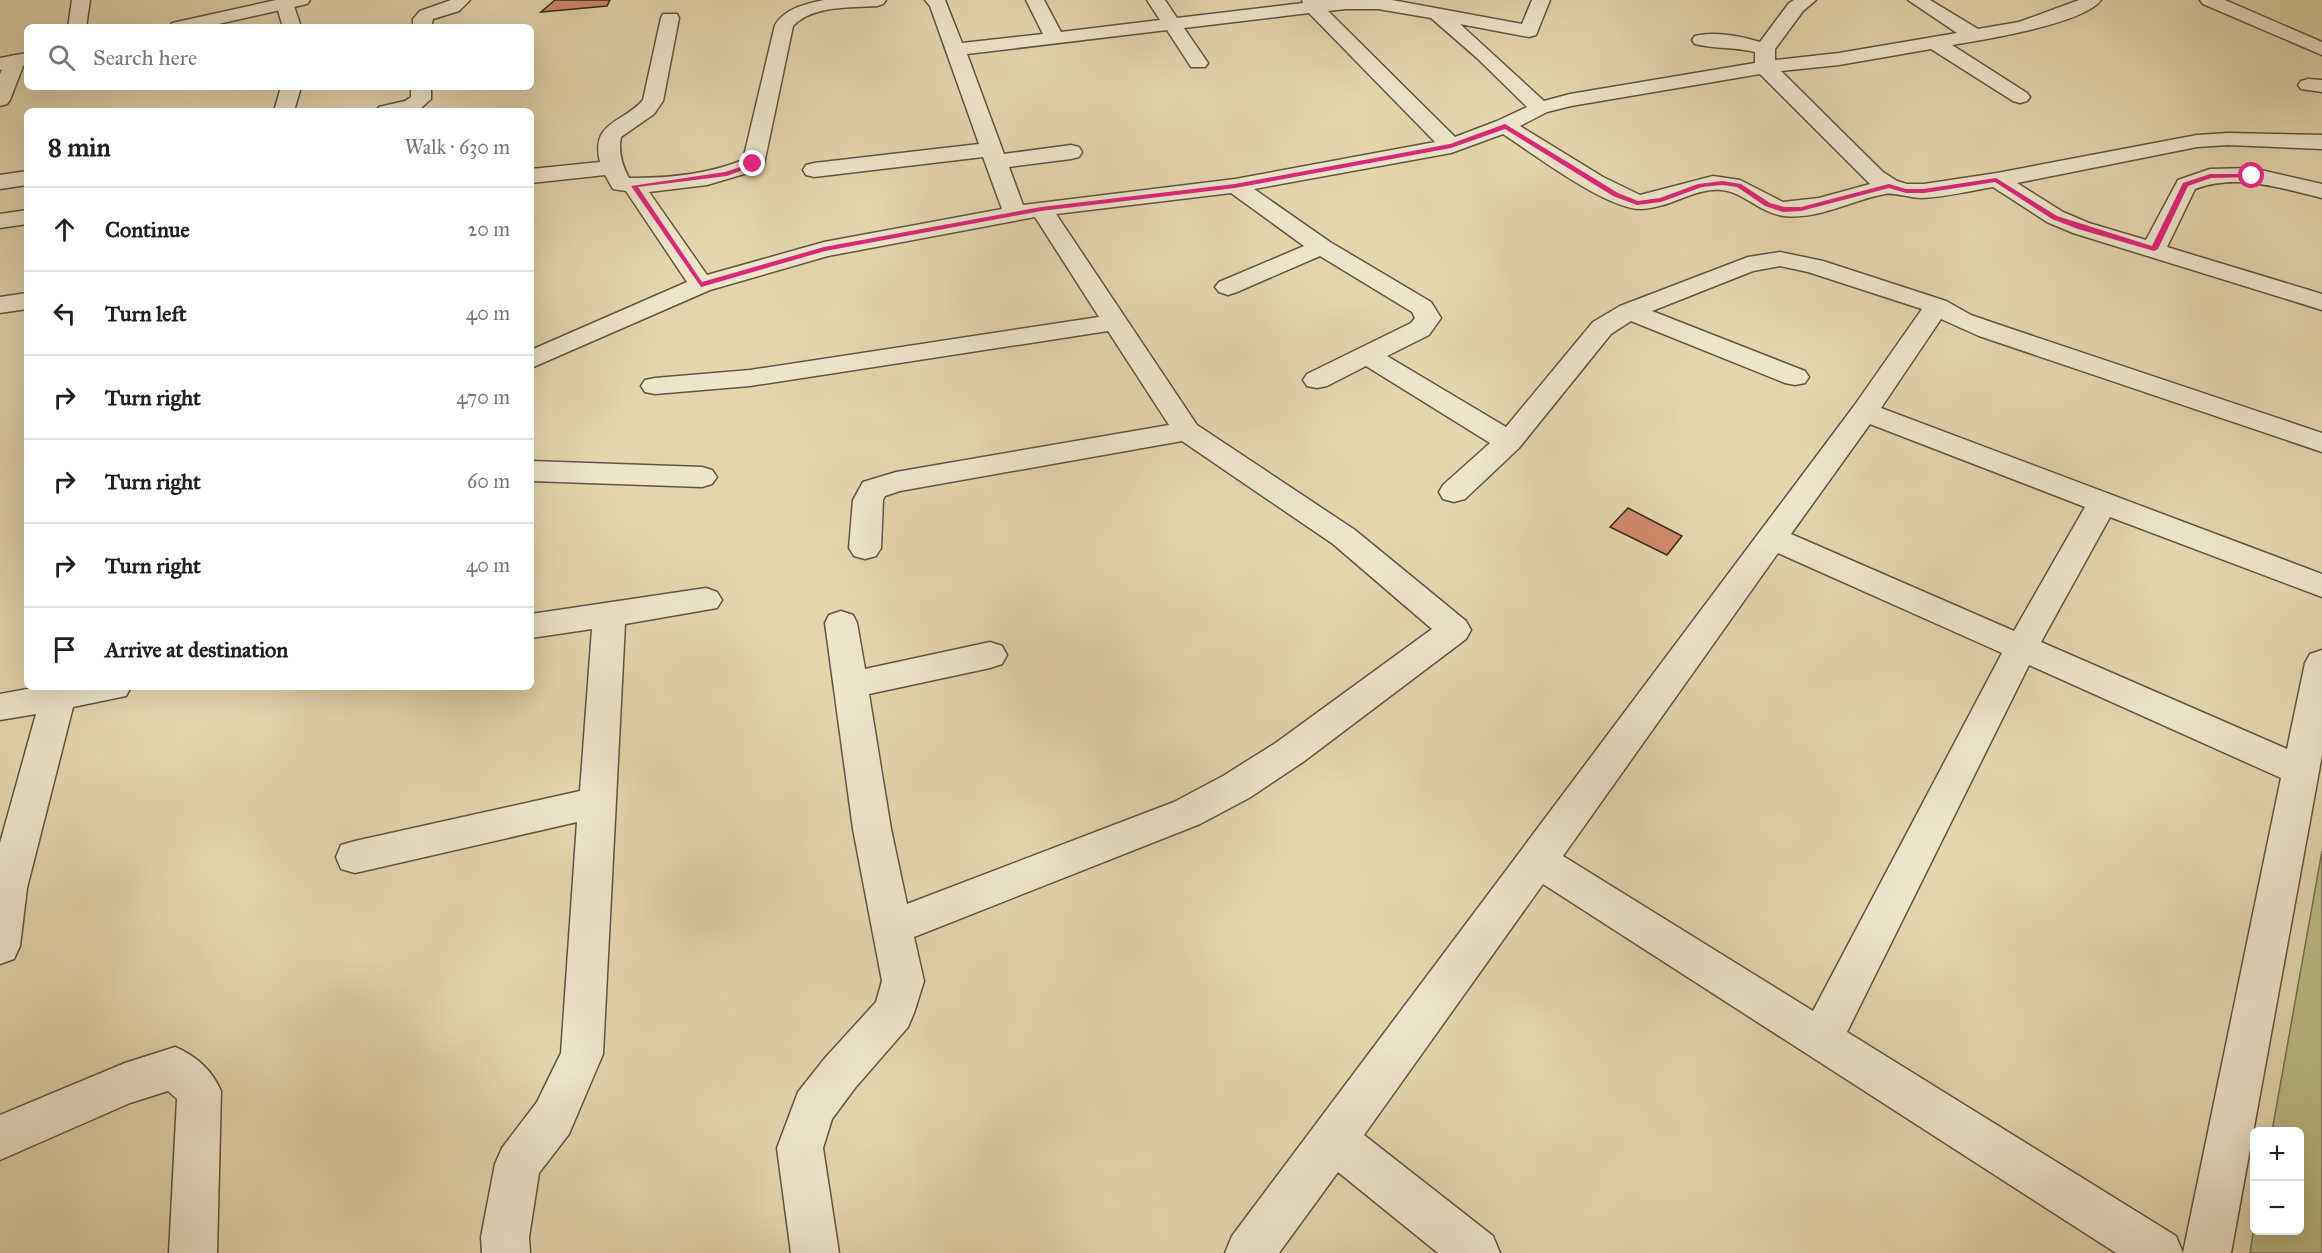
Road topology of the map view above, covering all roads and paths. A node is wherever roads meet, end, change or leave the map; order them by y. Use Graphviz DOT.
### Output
graph roads {
  1 [pos="81,0"];
  2 [pos="461,0"];
  3 [pos="877,0"];
  4 [pos="934,0"];
  5 [pos="1035,0"];
  6 [pos="1156,0"];
  7 [pos="1541,0"];
  8 [pos="1917,0"];
  9 [pos="2092,0"];
  10 [pos="2209,0"];
  11 [pos="293,2"];
  12 [pos="1794,3"];
  13 [pos="1313,4"];
  14 [pos="1438,6"];
  15 [pos="670,18"];
  16 [pos="1171,22"];
  17 [pos="77,24"];
  18 [pos="193,24"];
  19 [pos="292,24"];
  20 [pos="422,24"];
  21 [pos="1973,34"];
  22 [pos="1054,37"];
  23 [pos="1701,39"];
  24 [pos="1934,42"];
  25 [pos="2322,49"];
  26 [pos="955,50"];
  27 [pos="1765,58"];
  28 [pos="14,61"];
  29 [pos="1198,63"];
  30 [pos="290,90"];
  31 [pos="422,90"];
  32 [pos="2020,97"];
  33 [pos="0,100"];
  34 [pos="285,108"];
  35 [pos="398,108"];
  36 [pos="1539,108"];
  37 [pos="1505,126"];
  38 [pos="2322,142"];
  39 [pos="1451,146"];
  40 [pos="1071,152"];
  41 [pos="994,156"];
  42 [pos="613,167"];
  43 [pos="814,170"];
  44 [pos="534,176"];
  45 [pos="24,178"];
  46 [pos="1996,180"];
  47 [pos="0,182"];
  48 [pos="634,186"];
  49 [pos="1235,186"];
  50 [pos="1889,186"];
  51 [pos="2322,191"];
  52 [pos="1028,211"];
  53 [pos="24,217"];
  54 [pos="0,221"];
  55 [pos="1321,247"];
  56 [pos="2154,249"];
  57 [pos="701,285"];
  58 [pos="1228,287"];
  59 [pos="24,301"];
  60 [pos="2322,302"];
  61 [pos="0,305"];
  62 [pos="1937,306"];
  63 [pos="1629,311"];
  64 [pos="1116,322"];
  65 [pos="1369,356"];
  66 [pos="534,359"];
  67 [pos="1795,377"];
  68 [pos="1317,380"];
  69 [pos="654,386"];
  70 [pos="1864,412"];
  71 [pos="2322,428"];
  72 [pos="1188,431"];
  73 [pos="1509,442"];
  74 [pos="2322,443"];
  75 [pos="534,471"];
  76 [pos="702,477"];
  77 [pos="1454,492"];
  78 [pos="2102,503"];
  79 [pos="1772,538"];
  80 [pos="865,548"];
  81 [pos="2322,586"];
  82 [pos="706,600"];
  83 [pos="609,614"];
  84 [pos="841,623"];
  85 [pos="534,626"];
  86 [pos="2021,648"];
  87 [pos="990,655"];
  88 [pos="2322,663"];
  89 [pos="850,685"];
  90 [pos="93,690"];
  91 [pos="59,695"];
  92 [pos="0,707"];
  93 [pos="2301,771"];
  94 [pos="597,802"];
  95 [pos="355,857"];
  96 [pos="1537,860"];
  97 [pos="3,889"];
  98 [pos="893,927"];
  99 [pos="0,946"];
  100 [pos="1821,1040"];
  101 [pos="0,1138"];
  102 [pos="1334,1140"];
  103 [pos="193,1253"];
  104 [pos="506,1253"];
  105 [pos="815,1253"];
  106 [pos="1249,1253"];
  107 [pos="1476,1253"];
  108 [pos="2160,1253"];
  109 [pos="2207,1253"];
  1 -- 17 [label="street"];
  2 -- 20 [label="street"];
  3 -- 48 [label="street"];
  4 -- 26 [label="street"];
  5 -- 22 [label="street"];
  6 -- 16 [label="street"];
  7 -- 14 [label="street"];
  8 -- 21 [label="street"];
  9 -- 21 [label="street"];
  10 -- 25 [label="street"];
  11 -- 18 [label="street"];
  11 -- 19 [label="street"];
  12 -- 27 [label="street"];
  13 -- 14 [label="street"];
  13 -- 16 [label="street"];
  13 -- 39 [label="street"];
  14 -- 36 [label="street"];
  15 -- 42 [label="street"];
  16 -- 22 [label="street"];
  16 -- 29 [label="street"];
  21 -- 24 [label="street"];
  22 -- 26 [label="street"];
  23 -- 27 [label="street"];
  24 -- 27 [label="street"];
  24 -- 32 [label="street"];
  26 -- 41 [label="street"];
  27 -- 36 [label="street"];
  27 -- 50 [label="street"];
  28 -- 33 [label="street"];
  30 -- 34 [label="street"];
  31 -- 35 [label="street"];
  36 -- 37 [label="street"];
  37 -- 39 [label="street"];
  37 -- 50 [label="street"];
  38 -- 46 [label="street"];
  39 -- 49 [label="street"];
  40 -- 41 [label="street"];
  41 -- 43 [label="street"];
  41 -- 52 [label="street"];
  42 -- 44 [label="street"];
  42 -- 48 [label="street"];
  45 -- 47 [label="street"];
  46 -- 50 [label="street"];
  46 -- 56 [label="street"];
  48 -- 57 [label="street"];
  49 -- 52 [label="street"];
  49 -- 55 [label="street"];
  51 -- 56 [label="street"];
  52 -- 57 [label="street"];
  52 -- 64 [label="street"];
  53 -- 54 [label="street"];
  55 -- 58 [label="street"];
  55 -- 65 [label="street"];
  56 -- 60 [label="street"];
  57 -- 66 [label="street"];
  59 -- 61 [label="street"];
  62 -- 63 [label="street"];
  62 -- 70 [label="street"];
  62 -- 71 [label="street"];
  62 -- 74 [label="street"];
  63 -- 67 [label="street"];
  63 -- 73 [label="street"];
  64 -- 69 [label="street"];
  64 -- 72 [label="street"];
  65 -- 68 [label="street"];
  65 -- 73 [label="street"];
  70 -- 78 [label="street"];
  70 -- 79 [label="street"];
  72 -- 80 [label="street"];
  72 -- 98 [label="street"];
  73 -- 77 [label="street"];
  75 -- 76 [label="street"];
  78 -- 81 [label="street"];
  78 -- 86 [label="street"];
  79 -- 86 [label="street"];
  79 -- 96 [label="street"];
  82 -- 83 [label="street"];
  83 -- 85 [label="street"];
  83 -- 94 [label="street"];
  84 -- 89 [label="street"];
  86 -- 93 [label="street"];
  86 -- 100 [label="street"];
  87 -- 89 [label="street"];
  88 -- 93 [label="street"];
  89 -- 98 [label="street"];
  90 -- 91 [label="street"];
  91 -- 92 [label="street"];
  91 -- 97 [label="street"];
  93 -- 109 [label="street"];
  94 -- 95 [label="street"];
  94 -- 104 [label="street"];
  96 -- 100 [label="street"];
  96 -- 102 [label="street"];
  97 -- 99 [label="street"];
  98 -- 105 [label="street"];
  100 -- 108 [label="street"];
  101 -- 103 [label="street"];
  102 -- 106 [label="street"];
  102 -- 107 [label="street"];
}
